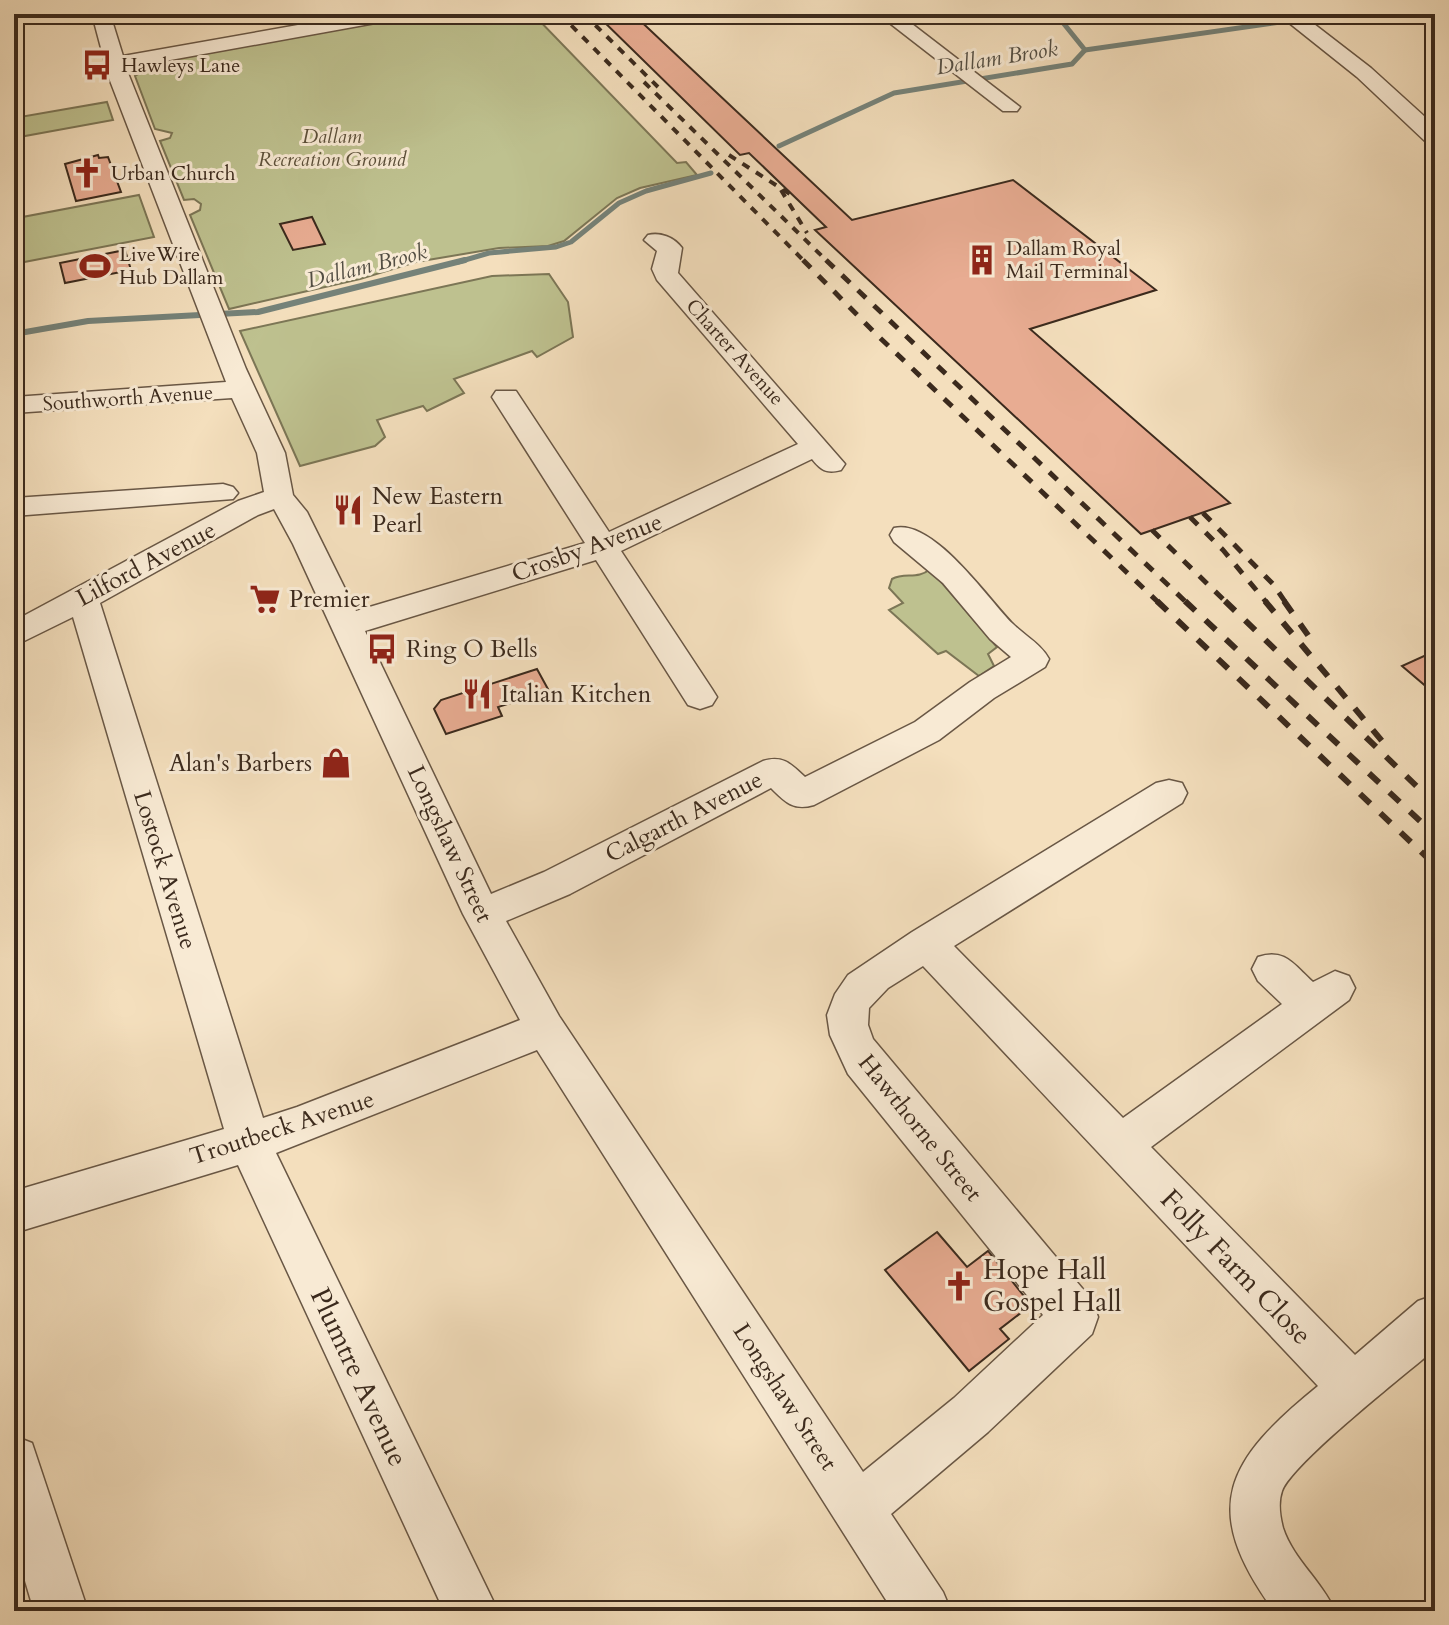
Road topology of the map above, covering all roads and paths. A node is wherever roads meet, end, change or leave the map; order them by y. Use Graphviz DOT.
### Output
graph roads {
  1 [pos="101,14"];
  2 [pos="392,14"];
  3 [pos="887,14"];
  4 [pos="1287,14"];
  5 [pos="114,64"];
  6 [pos="1010,107"];
  7 [pos="1435,138"];
  8 [pos="656,240"];
  9 [pos="241,388"];
  10 [pos="506,397"];
  11 [pos="14,405"];
  12 [pos="824,455"];
  13 [pos="223,493"];
  14 [pos="279,497"];
  15 [pos="14,507"];
  16 [pos="601,548"];
  17 [pos="910,551"];
  18 [pos="83,598"];
  19 [pos="347,625"];
  20 [pos="14,635"];
  21 [pos="700,697"];
  22 [pos="1169,793"];
  23 [pos="482,914"];
  24 [pos="926,943"];
  25 [pos="1272,969"];
  26 [pos="545,1028"];
  27 [pos="249,1142"];
  28 [pos="1120,1145"];
  29 [pos="14,1212"];
  30 [pos="1435,1318"];
  31 [pos="1353,1388"];
  32 [pos="14,1461"];
  33 [pos="858,1509"];
  34 [pos="61,1611"];
  35 [pos="471,1611"];
  36 [pos="924,1611"];
  37 [pos="1308,1611"];
  1 -- 5 [label="street, Longshaw Street"];
  2 -- 5 [label="street"];
  3 -- 6 [label="street"];
  4 -- 7 [label="street"];
  5 -- 9 [label="street, Longshaw Street"];
  8 -- 12 [label="street, Charter Avenue"];
  9 -- 11 [label="street, Southworth Avenue"];
  9 -- 14 [label="street, Longshaw Street"];
  10 -- 16 [label="street"];
  12 -- 16 [label="street, Crosby Avenue"];
  13 -- 15 [label="street"];
  14 -- 18 [label="street, Lilford Avenue"];
  14 -- 19 [label="street, Longshaw Street"];
  16 -- 19 [label="street, Crosby Avenue"];
  16 -- 21 [label="street"];
  17 -- 23 [label="street, Calgarth Avenue"];
  18 -- 20 [label="street, Lilford Avenue"];
  18 -- 27 [label="street, Lostock Avenue"];
  19 -- 23 [label="street, Longshaw Street"];
  22 -- 24 [label="street, Hawthorne Street"];
  23 -- 26 [label="street, Longshaw Street"];
  24 -- 28 [label="street, Folly Farm Close"];
  24 -- 33 [label="street, Hawthorne Street"];
  25 -- 28 [label="street"];
  26 -- 27 [label="street, Troutbeck Avenue"];
  26 -- 33 [label="street, Longshaw Street"];
  27 -- 29 [label="street, Troutbeck Avenue"];
  27 -- 35 [label="street, Plumtre Avenue"];
  28 -- 31 [label="street, Folly Farm Close"];
  30 -- 31 [label="street"];
  31 -- 37 [label="street"];
  32 -- 34 [label="street"];
  33 -- 36 [label="street, Longshaw Street"];
}
